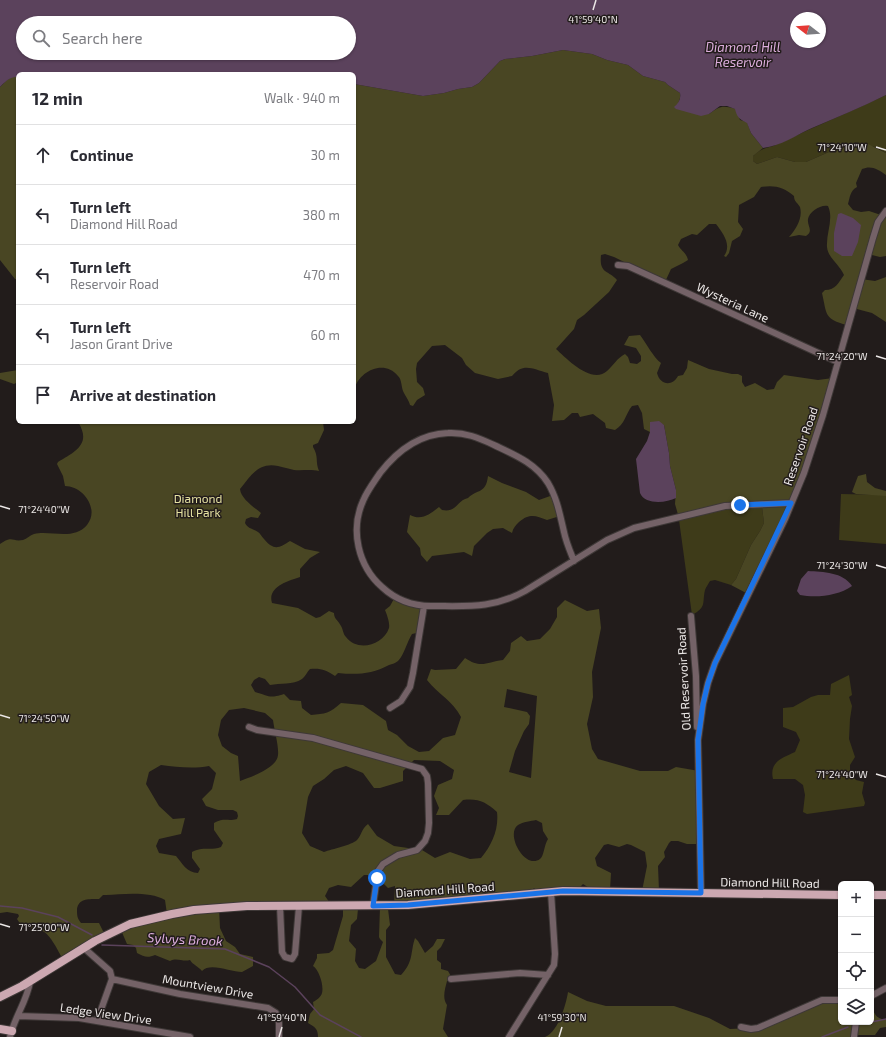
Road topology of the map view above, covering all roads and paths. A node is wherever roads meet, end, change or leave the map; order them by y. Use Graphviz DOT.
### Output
graph roads {
  1 [pos="886,211"];
  2 [pos="618,265"];
  3 [pos="838,362"];
  4 [pos="791,503"];
  5 [pos="574,561"];
  6 [pos="424,606"];
  7 [pos="691,616"];
  8 [pos="390,708"];
  9 [pos="249,727"];
  10 [pos="698,740"];
  11 [pos="551,892"];
  12 [pos="701,893"];
  13 [pos="874,894"];
  14 [pos="838,895"];
  15 [pos="886,895"];
  16 [pos="280,906"];
  17 [pos="299,906"];
  18 [pos="373,906"];
  19 [pos="84,948"];
  20 [pos="548,975"];
  21 [pos="112,979"];
  22 [pos="451,979"];
  23 [pos="30,982"];
  24 [pos="886,988"];
  25 [pos="874,994"];
  26 [pos="0,997"];
  27 [pos="838,1000"];
  28 [pos="18,1016"];
  29 [pos="97,1021"];
  30 [pos="856,1025"];
  31 [pos="741,1027"];
  32 [pos="0,1029"];
  33 [pos="11,1034"];
  34 [pos="190,1037"];
  35 [pos="279,1037"];
  36 [pos="510,1037"];
  37 [pos="854,1037"];
  1 -- 3 [label="street, Reservoir Road"];
  2 -- 3 [label="street, Wysteria Lane"];
  3 -- 4 [label="street, Reservoir Road"];
  4 -- 5 [label="street"];
  4 -- 10 [label="street, Reservoir Road"];
  5 -- 6 [label="street"];
  5 -- 6 [label="street"];
  6 -- 8 [label="street"];
  7 -- 10 [label="street, Old Reservoir Road"];
  9 -- 18 [label="street"];
  10 -- 12 [label="street, Reservoir Road"];
  11 -- 12 [label="main road, Diamond Hill Road"];
  11 -- 18 [label="main road, Diamond Hill Road"];
  11 -- 20 [label="street"];
  12 -- 14 [label="main road, Diamond Hill Road"];
  13 -- 15 [label="main road"];
  16 -- 17 [label="main road, Diamond Hill Road"];
  16 -- 17 [label="street"];
  16 -- 19 [label="main road, Diamond Hill Road"];
  17 -- 18 [label="main road, Diamond Hill Road"];
  19 -- 21 [label="street"];
  19 -- 23 [label="main road, Diamond Hill Road"];
  20 -- 22 [label="street"];
  20 -- 36 [label="street"];
  21 -- 29 [label="street"];
  21 -- 35 [label="street, Mountview Drive"];
  23 -- 26 [label="main road, Diamond Hill Road"];
  23 -- 28 [label="street"];
  24 -- 25 [label="street"];
  27 -- 31 [label="street"];
  28 -- 29 [label="street, Ledge View Drive"];
  28 -- 33 [label="street"];
  29 -- 34 [label="street, Ledge View Drive"];
  30 -- 37 [label="street"];
  32 -- 33 [label="main road"];
}
